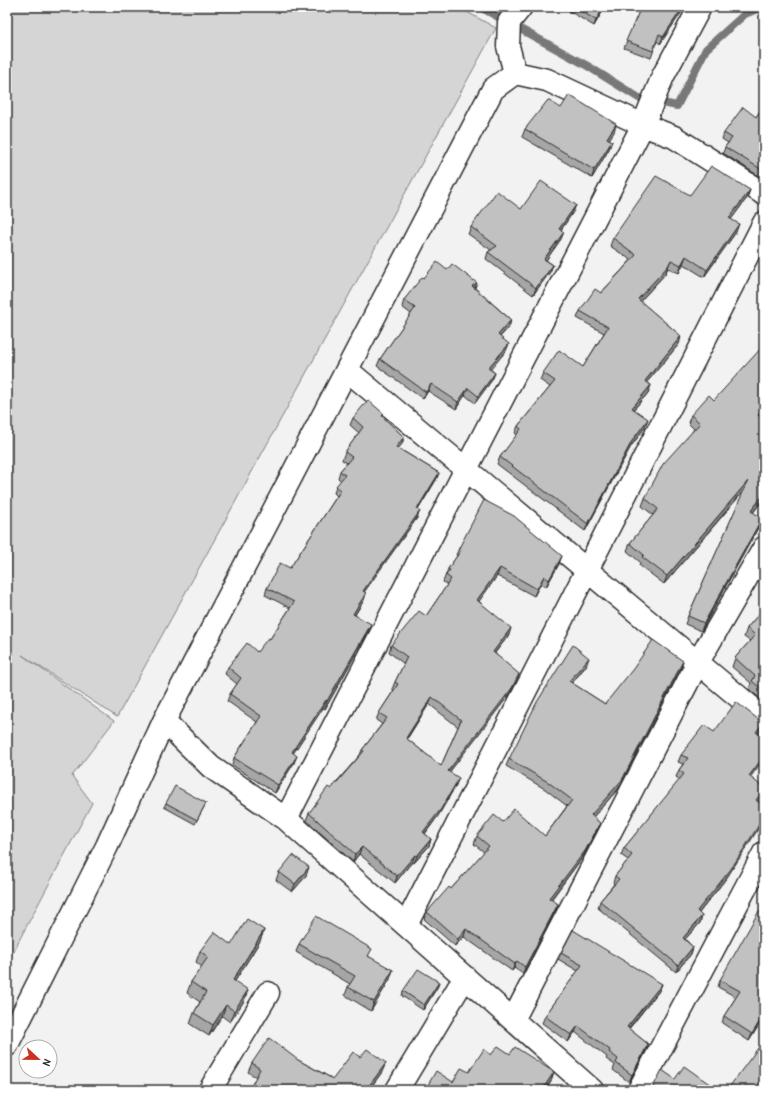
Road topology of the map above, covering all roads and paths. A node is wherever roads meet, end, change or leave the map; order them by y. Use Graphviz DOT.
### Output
graph roads {
  1 [pos="521,7"];
  2 [pos="700,7"];
  3 [pos="515,73"];
  4 [pos="646,120"];
  5 [pos="764,194"];
  6 [pos="764,223"];
  7 [pos="347,370"];
  8 [pos="466,468"];
  9 [pos="764,548"];
  10 [pos="587,570"];
  11 [pos="698,662"];
  12 [pos="764,718"];
  13 [pos="164,721"];
  14 [pos="286,819"];
  15 [pos="764,853"];
  16 [pos="406,926"];
  17 [pos="465,977"];
  18 [pos="268,994"];
  19 [pos="513,1020"];
  20 [pos="7,1045"];
  21 [pos="588,1088"];
  22 [pos="210,1090"];
  23 [pos="397,1090"];
  24 [pos="639,1090"];
  1 -- 3 [label="street"];
  2 -- 4 [label="street"];
  3 -- 4 [label="street"];
  3 -- 7 [label="street"];
  4 -- 5 [label="street"];
  4 -- 8 [label="street"];
  6 -- 10 [label="street"];
  7 -- 8 [label="street"];
  7 -- 13 [label="street"];
  8 -- 10 [label="street"];
  8 -- 14 [label="street"];
  9 -- 11 [label="street"];
  10 -- 11 [label="street"];
  10 -- 16 [label="street"];
  11 -- 12 [label="street"];
  11 -- 19 [label="street"];
  13 -- 14 [label="street"];
  13 -- 20 [label="street"];
  14 -- 16 [label="street"];
  15 -- 24 [label="street"];
  16 -- 17 [label="street"];
  17 -- 19 [label="street"];
  17 -- 23 [label="street"];
  18 -- 22 [label="street"];
  19 -- 21 [label="street"];
}
